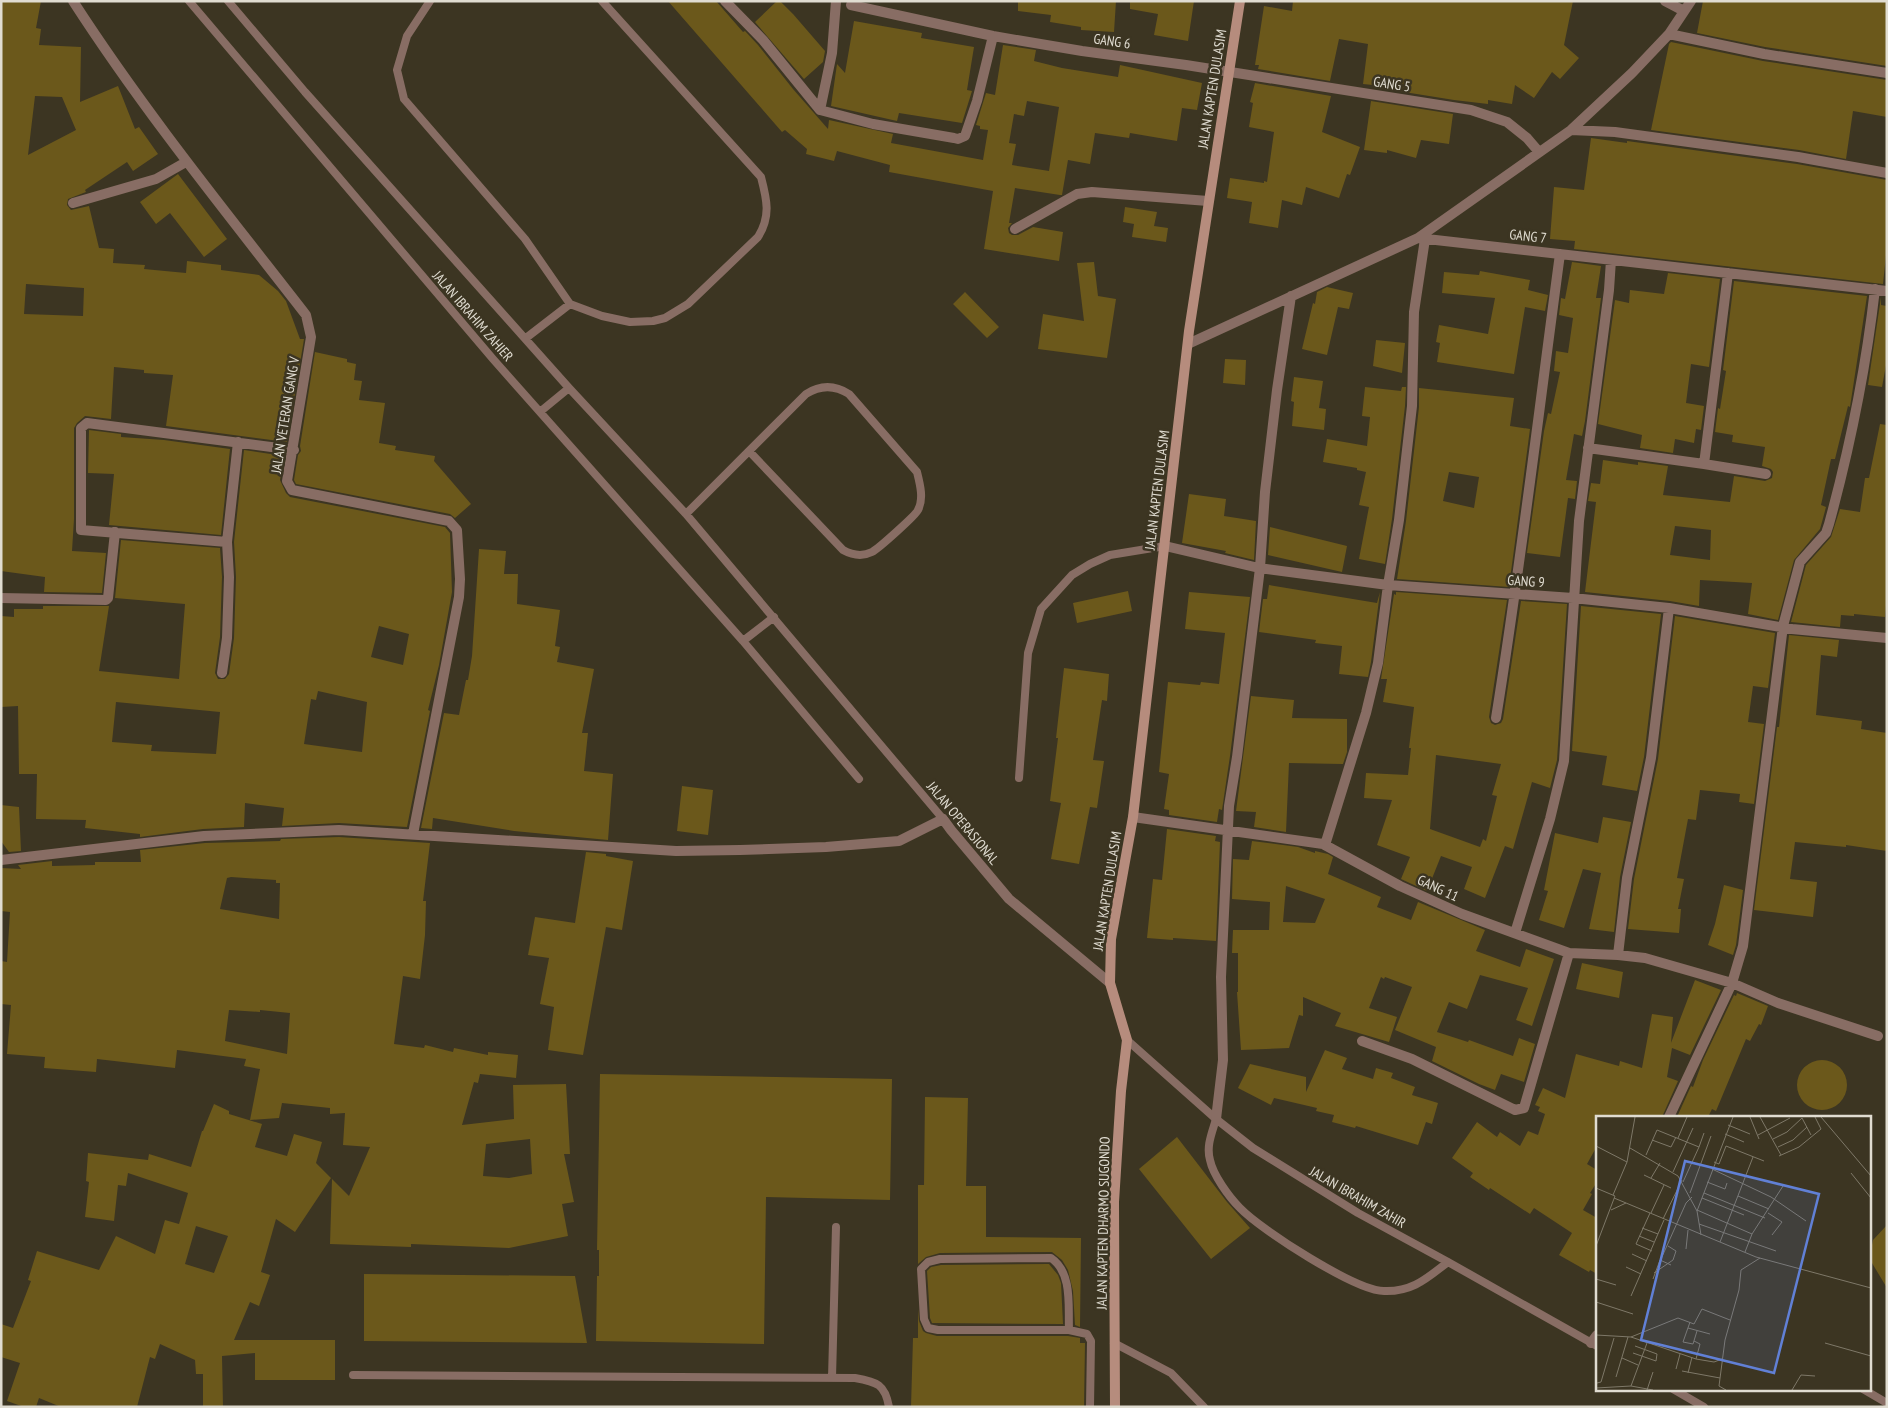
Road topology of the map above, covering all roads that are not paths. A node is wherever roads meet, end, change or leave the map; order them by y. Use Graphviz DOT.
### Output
graph roads {
  1 [pos="73,1"];
  2 [pos="190,1"];
  3 [pos="228,1"];
  4 [pos="430,1"];
  5 [pos="602,1"];
  6 [pos="725,1"];
  7 [pos="836,1"];
  8 [pos="1240,1"];
  9 [pos="1665,1"];
  10 [pos="1691,1"];
  11 [pos="848,3"];
  12 [pos="1684,11"];
  13 [pos="1669,34"];
  14 [pos="992,36"];
  15 [pos="1228,72"];
  16 [pos="1887,73"];
  17 [pos="820,110"];
  18 [pos="1571,130"];
  19 [pos="1539,152"];
  20 [pos="186,162"];
  21 [pos="1887,173"];
  22 [pos="1208,201"];
  23 [pos="73,203"];
  24 [pos="1015,229"];
  25 [pos="1421,238"];
  26 [pos="1560,254"];
  27 [pos="1611,260"];
  28 [pos="1728,273"];
  29 [pos="1875,289"];
  30 [pos="1887,291"];
  31 [pos="1291,296"];
  32 [pos="570,304"];
  33 [pos="526,338"];
  34 [pos="1188,344"];
  35 [pos="569,388"];
  36 [pos="541,411"];
  37 [pos="238,442"];
  38 [pos="1588,448"];
  39 [pos="294,450"];
  40 [pos="749,451"];
  41 [pos="1704,464"];
  42 [pos="1766,474"];
  43 [pos="686,514"];
  44 [pos="114,532"];
  45 [pos="226,542"];
  46 [pos="1165,546"];
  47 [pos="1259,568"];
  48 [pos="1388,585"];
  49 [pos="1516,594"];
  50 [pos="1,598"];
  51 [pos="1574,598"];
  52 [pos="1669,608"];
  53 [pos="774,617"];
  54 [pos="1783,626"];
  55 [pos="1887,638"];
  56 [pos="744,641"];
  57 [pos="222,673"];
  58 [pos="1496,718"];
  59 [pos="1019,778"];
  60 [pos="859,779"];
  61 [pos="1134,817"];
  62 [pos="943,819"];
  63 [pos="1228,830"];
  64 [pos="413,834"];
  65 [pos="1325,845"];
  66 [pos="1,849"];
  67 [pos="5,860"];
  68 [pos="1515,933"];
  69 [pos="1569,953"];
  70 [pos="1618,955"];
  71 [pos="1110,983"];
  72 [pos="1732,983"];
  73 [pos="1878,1036"];
  74 [pos="1128,1040"];
  75 [pos="1362,1042"];
  76 [pos="1669,1116"];
  77 [pos="1216,1120"];
  78 [pos="836,1227"];
  79 [pos="1448,1262"];
  80 [pos="1069,1330"];
  81 [pos="1595,1342"];
  82 [pos="1114,1343"];
  83 [pos="353,1375"];
  84 [pos="832,1378"];
  85 [pos="1675,1390"];
  86 [pos="1865,1390"];
  87 [pos="1887,1403"];
  88 [pos="889,1407"];
  89 [pos="1090,1407"];
  90 [pos="1115,1407"];
  91 [pos="1204,1407"];
  92 [pos="1704,1407"];
  1 -- 20 [label="street, JALAN VETERAN GANG V"];
  2 -- 36 [label="lane, JALAN IBRAHIM ZAHIER"];
  3 -- 33 [label="lane, JALAN IBRAHIM ZAHIER"];
  4 -- 32 [label="lane"];
  5 -- 32 [label="lane"];
  6 -- 17 [label="street"];
  7 -- 17 [label="street"];
  8 -- 15 [label="main road, JALAN KAPTEN DULASIM"];
  9 -- 12 [label="street"];
  10 -- 12 [label="street"];
  11 -- 14 [label="street, GANG 6"];
  12 -- 13 [label="street"];
  13 -- 16 [label="street"];
  13 -- 18 [label="street"];
  14 -- 15 [label="street, GANG 6"];
  14 -- 17 [label="street"];
  15 -- 19 [label="street, GANG 5"];
  15 -- 22 [label="main road, JALAN KAPTEN DULASIM"];
  18 -- 19 [label="street"];
  18 -- 21 [label="street"];
  19 -- 25 [label="street"];
  20 -- 23 [label="street"];
  20 -- 39 [label="street, JALAN VETERAN GANG V"];
  22 -- 24 [label="street"];
  22 -- 34 [label="main road, JALAN KAPTEN DULASIM"];
  25 -- 26 [label="street, GANG 7"];
  25 -- 31 [label="street"];
  25 -- 48 [label="street"];
  26 -- 27 [label="street, GANG 7"];
  26 -- 49 [label="street"];
  27 -- 28 [label="street, GANG 7"];
  27 -- 38 [label="street"];
  28 -- 29 [label="street, GANG 7"];
  28 -- 41 [label="street"];
  29 -- 30 [label="street, GANG 7"];
  29 -- 54 [label="street"];
  31 -- 34 [label="street"];
  31 -- 47 [label="street"];
  32 -- 33 [label="lane"];
  33 -- 35 [label="lane, JALAN IBRAHIM ZAHIER"];
  34 -- 46 [label="main road, JALAN KAPTEN DULASIM"];
  35 -- 36 [label="lane"];
  35 -- 43 [label="lane, JALAN IBRAHIM ZAHIER"];
  36 -- 56 [label="lane, JALAN IBRAHIM ZAHIER"];
  37 -- 39 [label="street"];
  37 -- 44 [label="street"];
  37 -- 45 [label="street"];
  38 -- 41 [label="street"];
  38 -- 51 [label="street"];
  39 -- 64 [label="street, JALAN VETERAN GANG V"];
  40 -- 40 [label="lane"];
  40 -- 43 [label="lane"];
  41 -- 42 [label="street"];
  43 -- 53 [label="lane, JALAN IBRAHIM ZAHIER"];
  44 -- 45 [label="street"];
  44 -- 50 [label="street"];
  45 -- 57 [label="street"];
  46 -- 47 [label="street, GANG 9"];
  46 -- 59 [label="lane"];
  46 -- 61 [label="main road, JALAN KAPTEN DULASIM"];
  47 -- 48 [label="street, GANG 9"];
  47 -- 63 [label="street"];
  48 -- 49 [label="street, GANG 9"];
  48 -- 65 [label="street"];
  49 -- 51 [label="street, GANG 9"];
  49 -- 58 [label="street"];
  51 -- 52 [label="street, GANG 9"];
  51 -- 68 [label="street"];
  52 -- 54 [label="street, GANG 9"];
  52 -- 70 [label="street"];
  53 -- 56 [label="lane"];
  53 -- 62 [label="lane, JALAN OPERASIONAL"];
  54 -- 55 [label="street, GANG 9"];
  54 -- 72 [label="street"];
  56 -- 60 [label="lane"];
  61 -- 63 [label="street, GANG 11"];
  61 -- 71 [label="main road, JALAN KAPTEN DULASIM"];
  62 -- 64 [label="street"];
  62 -- 71 [label="street, JALAN OPERASIONAL"];
  63 -- 65 [label="street, GANG 11"];
  63 -- 77 [label="street"];
  64 -- 67 [label="street"];
  65 -- 68 [label="street, GANG 11"];
  66 -- 67 [label="street"];
  68 -- 69 [label="street, GANG 11"];
  69 -- 70 [label="street, GANG 11"];
  69 -- 75 [label="street"];
  70 -- 72 [label="street, GANG 11"];
  71 -- 74 [label="main road"];
  72 -- 73 [label="street, GANG 11"];
  72 -- 76 [label="street"];
  74 -- 77 [label="lane, JALAN IBRAHIM ZAHIR"];
  74 -- 82 [label="main road, JALAN KAPTEN DHARMO SUGONDO"];
  77 -- 79 [label="lane, JALAN IBRAHIM ZAHIR"];
  77 -- 79 [label="lane"];
  78 -- 84 [label="lane"];
  79 -- 81 [label="lane, JALAN IBRAHIM ZAHIR"];
  80 -- 80 [label="lane"];
  80 -- 89 [label="lane"];
  82 -- 90 [label="main road, JALAN KAPTEN DHARMO SUGONDO"];
  82 -- 91 [label="lane"];
  83 -- 84 [label="lane"];
  84 -- 88 [label="lane"];
  85 -- 92 [label="lane"];
  86 -- 87 [label="lane"];
}
